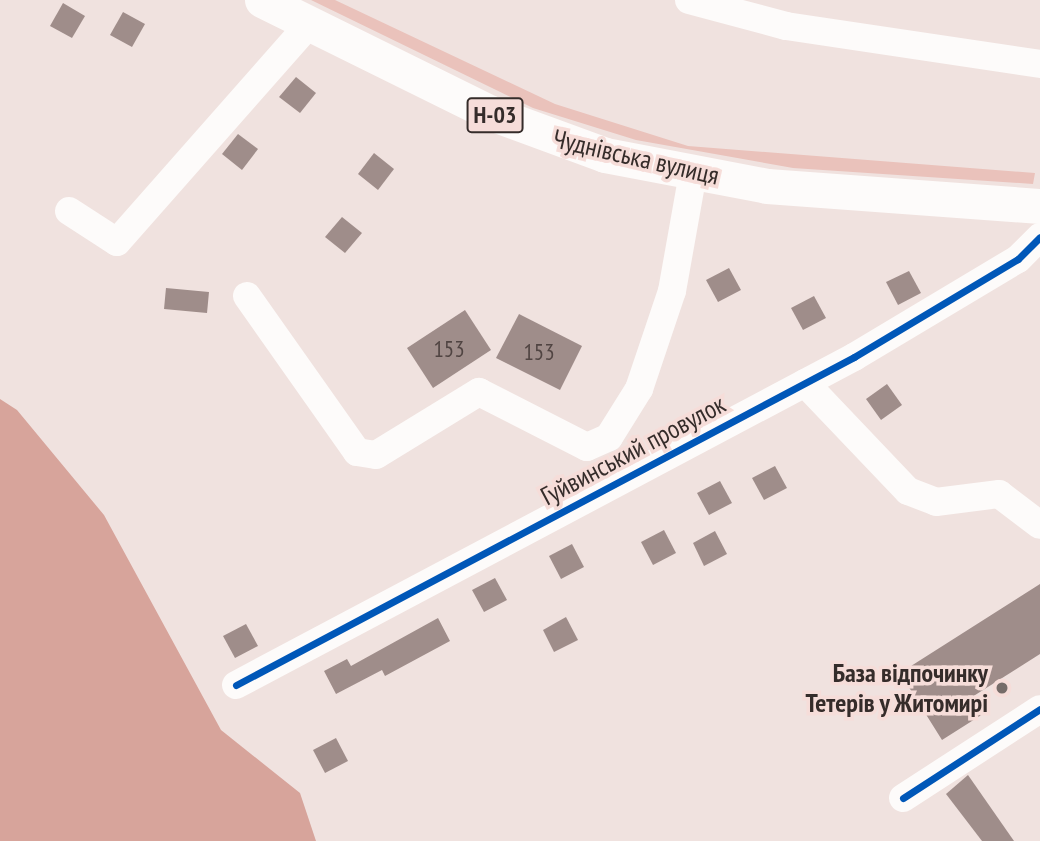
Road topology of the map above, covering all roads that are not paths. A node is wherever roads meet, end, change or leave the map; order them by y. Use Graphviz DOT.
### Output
graph roads {
  1 [pos="262,0"];
  2 [pos="690,0"];
  3 [pos="310,23"];
  4 [pos="1040,64"];
  5 [pos="693,173"];
  6 [pos="1040,206"];
  7 [pos="69,211"];
  8 [pos="1040,237"];
  9 [pos="247,296"];
  10 [pos="805,383"];
  11 [pos="1040,525"];
  12 [pos="236,685"];
  13 [pos="1040,709"];
  14 [pos="903,798"];
  1 -- 3 [label="main road, Чуднівська вулиця / Н-03"];
  2 -- 4 [label="street"];
  3 -- 5 [label="main road, Чуднівська вулиця / Н-03"];
  3 -- 7 [label="street"];
  5 -- 6 [label="main road, Чуднівська вулиця / Н-03"];
  5 -- 9 [label="street"];
  8 -- 10 [label="street, Гуйвинський провулок"];
  10 -- 11 [label="street"];
  10 -- 12 [label="street, Гуйвинський провулок"];
  13 -- 14 [label="street"];
}
